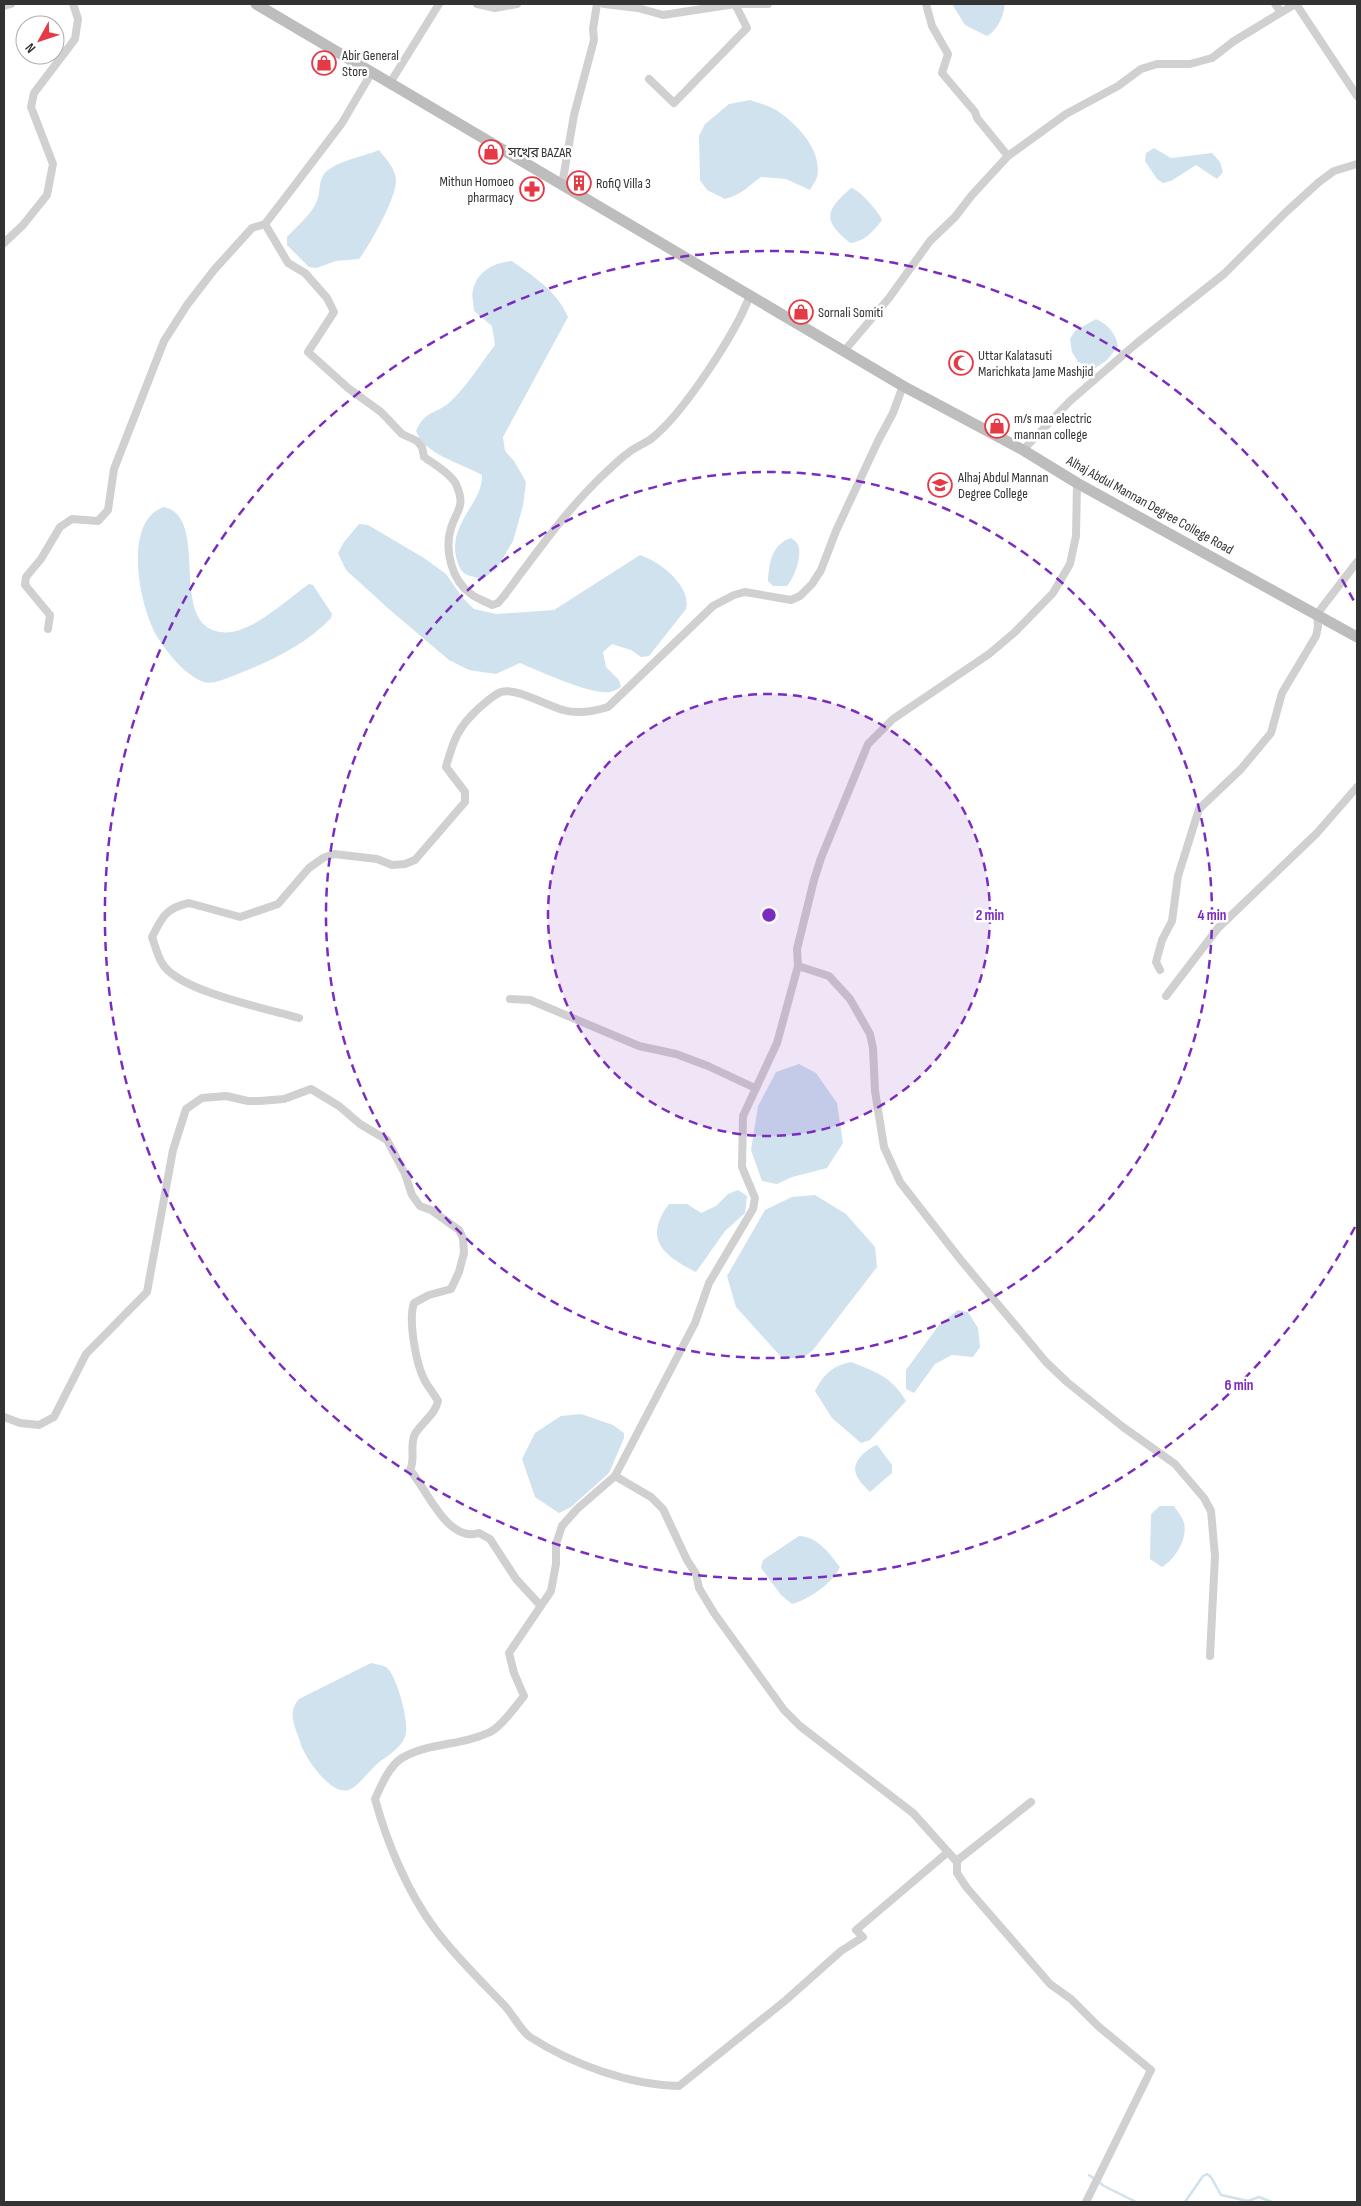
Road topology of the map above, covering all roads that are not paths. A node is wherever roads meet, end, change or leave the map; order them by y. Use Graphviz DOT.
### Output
graph roads {
  1 [pos="11,4"];
  2 [pos="73,4"];
  3 [pos="256,4"];
  4 [pos="439,4"];
  5 [pos="477,4"];
  6 [pos="517,4"];
  7 [pos="596,4"];
  8 [pos="604,4"];
  9 [pos="735,4"];
  10 [pos="768,4"];
  11 [pos="926,4"];
  12 [pos="1274,4"];
  13 [pos="1295,4"];
  14 [pos="4,6"];
  15 [pos="1281,12"];
  16 [pos="372,72"];
  17 [pos="649,79"];
  18 [pos="390,83"];
  19 [pos="1357,96"];
  20 [pos="1008,156"];
  21 [pos="1357,164"];
  22 [pos="562,184"];
  23 [pos="265,224"];
  24 [pos="4,243"];
  25 [pos="750,295"];
  26 [pos="845,350"];
  27 [pos="903,386"];
  28 [pos="1023,450"];
  29 [pos="1077,483"];
  30 [pos="1357,562"];
  31 [pos="1317,614"];
  32 [pos="48,629"];
  33 [pos="1357,637"];
  34 [pos="1357,787"];
  35 [pos="798,966"];
  36 [pos="1160,970"];
  37 [pos="1166,996"];
  38 [pos="510,999"];
  39 [pos="299,1018"];
  40 [pos="755,1088"];
  41 [pos="4,1417"];
  42 [pos="615,1476"];
  43 [pos="540,1605"];
  44 [pos="1210,1656"];
  45 [pos="1031,1802"];
  46 [pos="948,1852"];
  47 [pos="956,1862"];
  48 [pos="1086,2202"];
  1 -- 14 [label="street"];
  2 -- 24 [label="street"];
  3 -- 16 [label="street, Alhaj Abdul Mannan Degree College Road"];
  4 -- 18 [label="street"];
  5 -- 6 [label="street"];
  7 -- 22 [label="street"];
  8 -- 9 [label="street"];
  9 -- 10 [label="street"];
  9 -- 17 [label="street"];
  11 -- 20 [label="street"];
  12 -- 15 [label="street"];
  13 -- 15 [label="street"];
  13 -- 19 [label="street"];
  15 -- 20 [label="street"];
  16 -- 18 [label="street, Alhaj Abdul Mannan Degree College Road"];
  16 -- 23 [label="street"];
  18 -- 22 [label="street, Alhaj Abdul Mannan Degree College Road"];
  20 -- 26 [label="street"];
  21 -- 28 [label="street"];
  22 -- 25 [label="street, Alhaj Abdul Mannan Degree College Road"];
  23 -- 25 [label="street"];
  23 -- 32 [label="street"];
  25 -- 26 [label="street, Alhaj Abdul Mannan Degree College Road"];
  26 -- 27 [label="street, Alhaj Abdul Mannan Degree College Road"];
  27 -- 28 [label="street, Alhaj Abdul Mannan Degree College Road"];
  27 -- 39 [label="street"];
  28 -- 29 [label="street, Alhaj Abdul Mannan Degree College Road"];
  29 -- 31 [label="street, Alhaj Abdul Mannan Degree College Road"];
  29 -- 35 [label="street"];
  30 -- 31 [label="street"];
  31 -- 33 [label="street, Alhaj Abdul Mannan Degree College Road"];
  31 -- 36 [label="street"];
  34 -- 37 [label="street"];
  35 -- 40 [label="street"];
  35 -- 44 [label="street"];
  38 -- 40 [label="street"];
  40 -- 42 [label="street"];
  41 -- 43 [label="street"];
  42 -- 43 [label="street"];
  42 -- 46 [label="street"];
  43 -- 46 [label="street"];
  45 -- 47 [label="street"];
  46 -- 47 [label="street"];
  47 -- 48 [label="street"];
}
